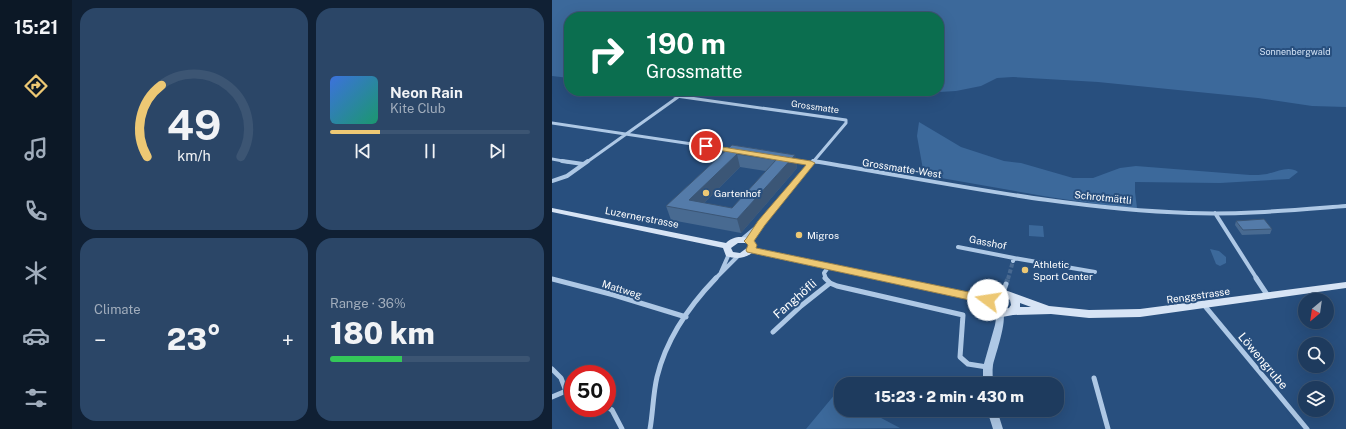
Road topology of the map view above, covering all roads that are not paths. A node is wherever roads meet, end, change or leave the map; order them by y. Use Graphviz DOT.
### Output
graph roads {
  1 [pos="679,96"];
  2 [pos="552,123"];
  3 [pos="627,133"];
  4 [pos="737,151"];
  5 [pos="552,159"];
  6 [pos="787,159"];
  7 [pos="812,162"];
  8 [pos="583,164"];
  9 [pos="552,181"];
  10 [pos="989,190"];
  11 [pos="1346,206"];
  12 [pos="552,210"];
  13 [pos="1215,213"];
  14 [pos="761,223"];
  15 [pos="747,244"];
  16 [pos="958,247"];
  17 [pos="728,250"];
  18 [pos="738,256"];
  19 [pos="829,266"];
  20 [pos="720,272"];
  21 [pos="1095,272"];
  22 [pos="552,279"];
  23 [pos="830,283"];
  24 [pos="1346,285"];
  25 [pos="1007,291"];
  26 [pos="1268,296"];
  27 [pos="988,300"];
  28 [pos="1204,305"];
  29 [pos="1051,310"];
  30 [pos="1012,312"];
  31 [pos="1000,314"];
  32 [pos="686,317"];
  33 [pos="773,332"];
  34 [pos="988,368"];
  35 [pos="552,369"];
  36 [pos="988,377"];
  37 [pos="1094,378"];
  38 [pos="564,386"];
  39 [pos="564,391"];
  40 [pos="552,397"];
  41 [pos="616,417"];
  42 [pos="994,417"];
  43 [pos="622,429"];
  44 [pos="650,429"];
  45 [pos="998,429"];
  46 [pos="1108,429"];
  47 [pos="1306,429"];
  1 -- 3 [label="street"];
  1 -- 7 [label="street, Grossmatte"];
  2 -- 3 [label="street"];
  3 -- 4 [label="street"];
  3 -- 8 [label="street"];
  5 -- 8 [label="street"];
  6 -- 7 [label="street"];
  7 -- 10 [label="street, Grossmatte-West"];
  7 -- 14 [label="street, Grossmatte"];
  8 -- 9 [label="street"];
  10 -- 13 [label="street, Schrotmättli"];
  11 -- 13 [label="street, Schrotmättli"];
  12 -- 17 [label="main road, Luzernerstrasse"];
  13 -- 26 [label="street"];
  14 -- 15 [label="street, Grossmatte"];
  14 -- 15 [label="street, Grossmatte"];
  15 -- 17 [label="main road"];
  15 -- 18 [label="main road"];
  15 -- 19 [label="main road"];
  16 -- 21 [label="street, Gasshof"];
  17 -- 18 [label="main road, Luzernerstrasse"];
  17 -- 20 [label="street"];
  18 -- 20 [label="street"];
  19 -- 23 [label="street, Fanghöfli"];
  19 -- 27 [label="main road"];
  20 -- 32 [label="street"];
  22 -- 32 [label="street, Mattweg"];
  23 -- 33 [label="street, Fanghöfli"];
  23 -- 34 [label="street, Fanghöfli"];
  24 -- 26 [label="main road, Renggstrasse"];
  25 -- 27 [label="main road"];
  25 -- 29 [label="main road, Renggstrasse"];
  25 -- 30 [label="main road"];
  26 -- 28 [label="main road, Renggstrasse"];
  27 -- 31 [label="main road"];
  28 -- 29 [label="main road, Renggstrasse"];
  28 -- 47 [label="street, Löwengrube"];
  29 -- 30 [label="main road, Renggstrasse"];
  30 -- 31 [label="main road"];
  31 -- 34 [label="street"];
  32 -- 44 [label="street"];
  34 -- 36 [label="street"];
  35 -- 38 [label="street"];
  37 -- 46 [label="street"];
  39 -- 40 [label="street"];
  41 -- 43 [label="street"];
  42 -- 45 [label="street"];
}
